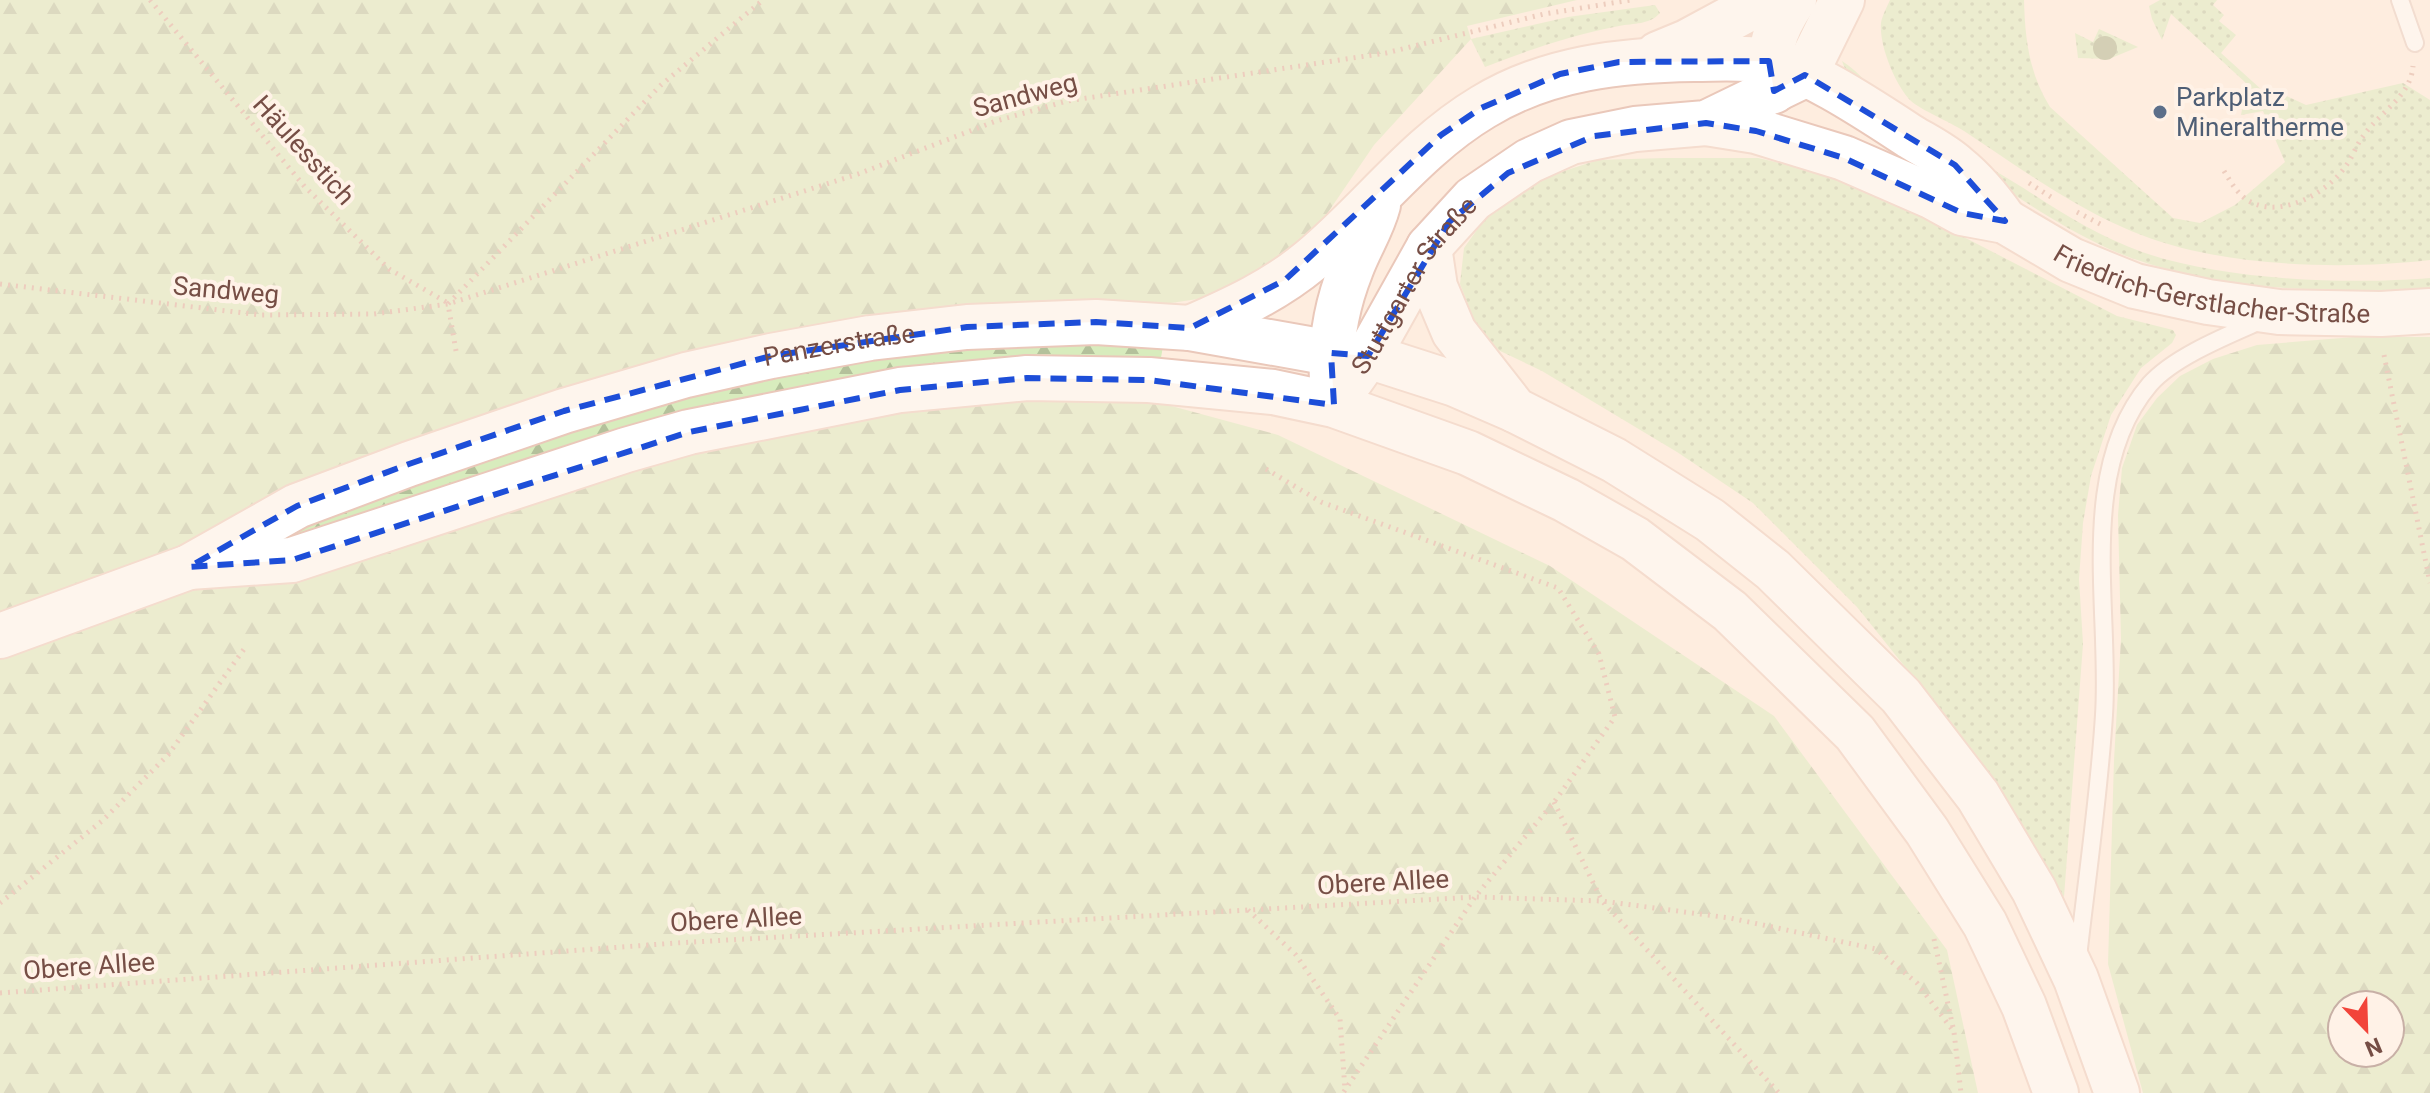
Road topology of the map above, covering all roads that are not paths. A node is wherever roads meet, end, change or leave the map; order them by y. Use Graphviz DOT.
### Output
graph roads {
  1 [pos="1765,0"];
  2 [pos="1794,0"];
  3 [pos="1842,0"];
  4 [pos="2400,0"];
  5 [pos="2415,43"];
  6 [pos="1644,60"];
  7 [pos="1783,76"];
  8 [pos="1706,123"];
  9 [pos="1804,146"];
  10 [pos="1382,191"];
  11 [pos="2005,221"];
  12 [pos="1429,247"];
  13 [pos="2430,311"];
  14 [pos="2279,312"];
  15 [pos="1190,328"];
  16 [pos="1349,355"];
  17 [pos="1334,405"];
  18 [pos="1515,410"];
  19 [pos="189,567"];
  20 [pos="0,636"];
  21 [pos="2076,979"];
  22 [pos="2056,1093"];
  23 [pos="2117,1093"];
  1 -- 6 [label="main road"];
  2 -- 7 [label="main road"];
  3 -- 7 [label="main road"];
  4 -- 5 [label="lane"];
  6 -- 7 [label="main road"];
  6 -- 10 [label="main road"];
  7 -- 8 [label="main road, Stuttgarter Straße"];
  7 -- 9 [label="main road"];
  7 -- 11 [label="main road, Friedrich-Gerstlacher-Straße"];
  8 -- 9 [label="main road, Friedrich-Gerstlacher-Straße"];
  8 -- 12 [label="main road, Stuttgarter Straße"];
  9 -- 11 [label="main road, Friedrich-Gerstlacher-Straße"];
  10 -- 15 [label="main road"];
  10 -- 16 [label="main road, Stuttgarter Straße"];
  11 -- 14 [label="main road, Friedrich-Gerstlacher-Straße"];
  12 -- 16 [label="main road, Stuttgarter Straße"];
  12 -- 18 [label="main road"];
  13 -- 14 [label="main road, Friedrich-Gerstlacher-Straße"];
  14 -- 21 [label="lane"];
  15 -- 16 [label="main road, Panzerstraße"];
  15 -- 19 [label="main road, Panzerstraße"];
  16 -- 17 [label="main road, Stuttgarter Straße"];
  16 -- 18 [label="main road, Panzerstraße"];
  17 -- 19 [label="main road, Panzerstraße"];
  17 -- 22 [label="main road, Panzerstraße"];
  18 -- 21 [label="main road, Panzerstraße"];
  19 -- 20 [label="main road, Panzerstraße"];
  21 -- 23 [label="main road, Panzerstraße"];
}
